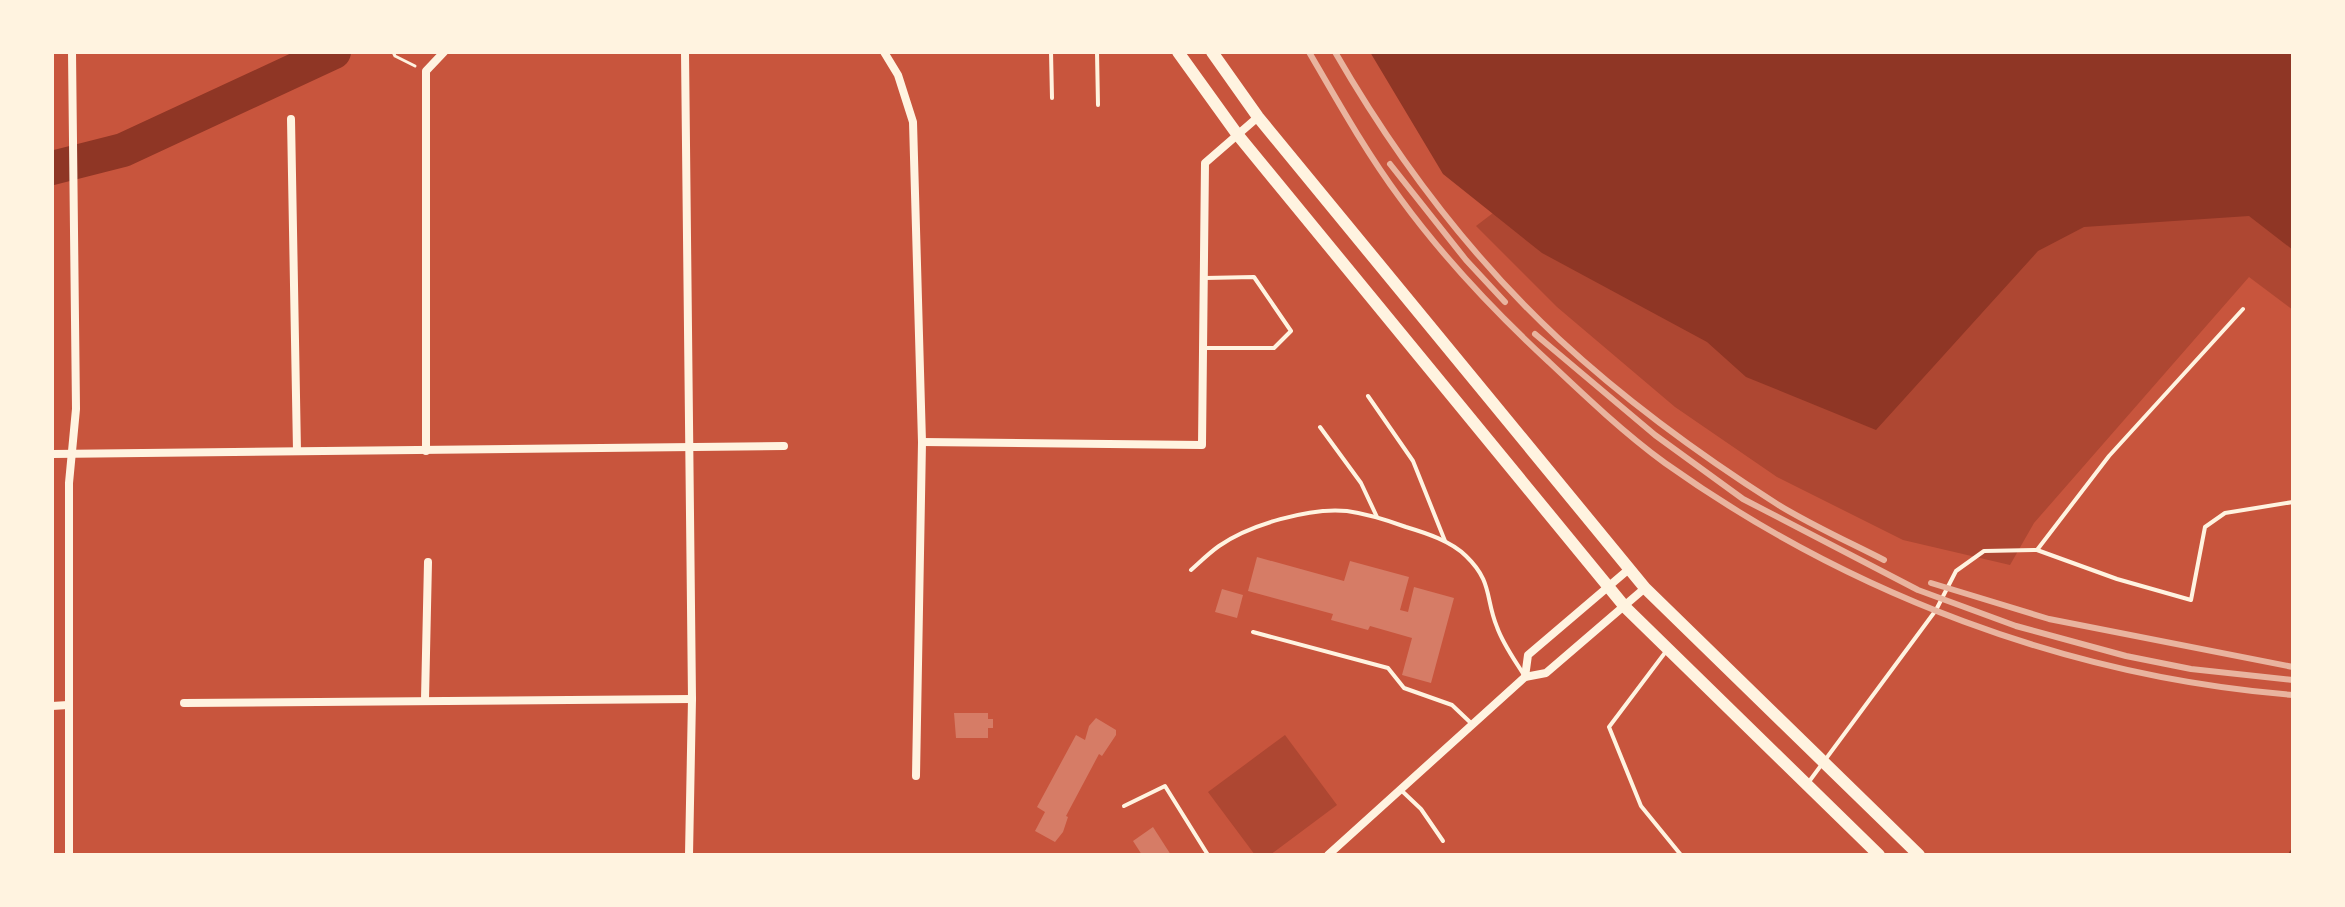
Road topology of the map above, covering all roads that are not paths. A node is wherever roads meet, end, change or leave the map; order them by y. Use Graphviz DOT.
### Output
graph roads {
  1 [pos="72,52"];
  2 [pos="444,52"];
  3 [pos="685,52"];
  4 [pos="884,52"];
  5 [pos="1051,52"];
  6 [pos="1097,52"];
  7 [pos="1178,52"];
  8 [pos="1212,52"];
  9 [pos="1052,98"];
  10 [pos="1098,105"];
  11 [pos="1258,117"];
  12 [pos="291,119"];
  13 [pos="1237,134"];
  14 [pos="1204,278"];
  15 [pos="2243,309"];
  16 [pos="1203,348"];
  17 [pos="1368,396"];
  18 [pos="1320,427"];
  19 [pos="922,442"];
  20 [pos="784,446"];
  21 [pos="688,447"];
  22 [pos="297,451"];
  23 [pos="426,451"];
  24 [pos="72,453"];
  25 [pos="52,454"];
  26 [pos="2293,502"];
  27 [pos="1377,517"];
  28 [pos="1447,543"];
  29 [pos="2037,550"];
  30 [pos="428,562"];
  31 [pos="1629,569"];
  32 [pos="1191,570"];
  33 [pos="1608,588"];
  34 [pos="1645,588"];
  35 [pos="1625,607"];
  36 [pos="1253,632"];
  37 [pos="1668,648"];
  38 [pos="1525,677"];
  39 [pos="425,699"];
  40 [pos="692,699"];
  41 [pos="184,703"];
  42 [pos="68,705"];
  43 [pos="52,706"];
  44 [pos="1472,724"];
  45 [pos="1823,763"];
  46 [pos="916,776"];
  47 [pos="1806,785"];
  48 [pos="1400,790"];
  49 [pos="1124,806"];
  50 [pos="1443,841"];
  51 [pos="69,855"];
  52 [pos="689,855"];
  53 [pos="1208,855"];
  54 [pos="1328,855"];
  55 [pos="1681,855"];
  56 [pos="1879,855"];
  57 [pos="1919,855"];
  1 -- 24 [label="street"];
  2 -- 23 [label="street"];
  3 -- 21 [label="street"];
  4 -- 19 [label="street"];
  5 -- 9 [label="lane"];
  6 -- 10 [label="lane"];
  7 -- 13 [label="main road"];
  8 -- 11 [label="main road"];
  11 -- 13 [label="street"];
  11 -- 31 [label="main road"];
  12 -- 22 [label="street"];
  13 -- 14 [label="street"];
  13 -- 33 [label="main road"];
  14 -- 16 [label="street"];
  14 -- 16 [label="lane"];
  15 -- 29 [label="lane"];
  16 -- 19 [label="street"];
  17 -- 28 [label="lane"];
  18 -- 27 [label="lane"];
  19 -- 46 [label="street"];
  20 -- 21 [label="street"];
  21 -- 23 [label="street"];
  21 -- 40 [label="street"];
  22 -- 23 [label="street"];
  22 -- 24 [label="street"];
  24 -- 25 [label="street"];
  24 -- 42 [label="street"];
  26 -- 29 [label="lane"];
  27 -- 28 [label="lane"];
  27 -- 32 [label="lane"];
  28 -- 38 [label="lane"];
  29 -- 45 [label="lane"];
  30 -- 39 [label="street"];
  31 -- 33 [label="street"];
  31 -- 34 [label="main road"];
  33 -- 35 [label="main road"];
  33 -- 38 [label="street"];
  34 -- 35 [label="street"];
  34 -- 45 [label="main road"];
  35 -- 37 [label="main road"];
  35 -- 38 [label="street"];
  36 -- 44 [label="lane"];
  37 -- 47 [label="main road"];
  37 -- 55 [label="lane"];
  38 -- 44 [label="street"];
  39 -- 40 [label="street"];
  39 -- 41 [label="street"];
  40 -- 52 [label="street"];
  42 -- 43 [label="street"];
  42 -- 51 [label="street"];
  44 -- 48 [label="street"];
  45 -- 47 [label="lane"];
  45 -- 57 [label="main road"];
  47 -- 56 [label="main road"];
  48 -- 50 [label="lane"];
  48 -- 54 [label="street"];
  49 -- 53 [label="lane"];
}
